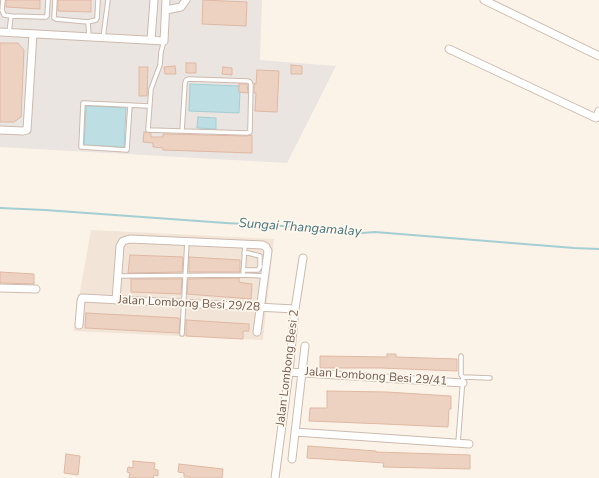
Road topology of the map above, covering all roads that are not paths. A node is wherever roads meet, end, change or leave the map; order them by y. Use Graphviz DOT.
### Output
graph roads {
  1 [pos="2,0"];
  2 [pos="48,0"];
  3 [pos="55,0"];
  4 [pos="98,0"];
  5 [pos="108,0"];
  6 [pos="154,0"];
  7 [pos="166,0"];
  8 [pos="186,0"];
  9 [pos="484,0"];
  10 [pos="166,10"];
  11 [pos="11,16"];
  12 [pos="88,22"];
  13 [pos="0,32"];
  14 [pos="9,33"];
  15 [pos="33,34"];
  16 [pos="89,37"];
  17 [pos="102,38"];
  18 [pos="151,40"];
  19 [pos="164,41"];
  20 [pos="449,49"];
  21 [pos="599,56"];
  22 [pos="130,105"];
  23 [pos="149,106"];
  24 [pos="599,111"];
  25 [pos="0,130"];
  26 [pos="182,131"];
  27 [pos="187,241"];
  28 [pos="245,244"];
  29 [pos="244,253"];
  30 [pos="303,258"];
  31 [pos="243,270"];
  32 [pos="243,275"];
  33 [pos="118,276"];
  34 [pos="185,276"];
  35 [pos="265,276"];
  36 [pos="0,288"];
  37 [pos="36,289"];
  38 [pos="116,300"];
  39 [pos="184,304"];
  40 [pos="261,308"];
  41 [pos="295,309"];
  42 [pos="79,325"];
  43 [pos="258,332"];
  44 [pos="182,334"];
  45 [pos="305,346"];
  46 [pos="461,356"];
  47 [pos="289,372"];
  48 [pos="302,372"];
  49 [pos="490,378"];
  50 [pos="463,380"];
  51 [pos="295,432"];
  52 [pos="458,443"];
  53 [pos="469,444"];
  54 [pos="292,459"];
  55 [pos="275,478"];
  1 -- 11 [label="lane"];
  2 -- 11 [label="lane"];
  3 -- 12 [label="lane"];
  4 -- 12 [label="lane"];
  5 -- 17 [label="lane"];
  6 -- 18 [label="street"];
  7 -- 10 [label="street"];
  8 -- 10 [label="street"];
  9 -- 21 [label="street"];
  10 -- 19 [label="street"];
  11 -- 14 [label="lane"];
  12 -- 16 [label="lane"];
  13 -- 14 [label="street"];
  14 -- 15 [label="street"];
  15 -- 16 [label="street"];
  15 -- 25 [label="street"];
  16 -- 17 [label="street"];
  17 -- 18 [label="street"];
  18 -- 19 [label="street"];
  19 -- 23 [label="lane"];
  20 -- 24 [label="street"];
  22 -- 22 [label="lane"];
  22 -- 23 [label="lane"];
  23 -- 26 [label="lane"];
  26 -- 26 [label="lane"];
  27 -- 28 [label="street"];
  27 -- 33 [label="street"];
  27 -- 34 [label="lane"];
  28 -- 29 [label="lane"];
  28 -- 35 [label="street"];
  29 -- 31 [label="lane"];
  29 -- 31 [label="lane"];
  30 -- 41 [label="street, Jalan Lombong Besi 2"];
  31 -- 32 [label="lane"];
  32 -- 34 [label="lane"];
  32 -- 35 [label="lane"];
  33 -- 34 [label="lane"];
  33 -- 38 [label="street"];
  34 -- 39 [label="lane"];
  35 -- 40 [label="street"];
  36 -- 37 [label="street"];
  38 -- 39 [label="street, Jalan Lombong Besi 29/28"];
  38 -- 42 [label="street, Jalan Lombong Besi 29/28"];
  39 -- 40 [label="street, Jalan Lombong Besi 29/28"];
  39 -- 44 [label="lane"];
  40 -- 41 [label="street, Jalan Lombong Besi 29/28"];
  40 -- 43 [label="street"];
  41 -- 47 [label="street, Jalan Lombong Besi 2"];
  45 -- 48 [label="street"];
  46 -- 50 [label="lane"];
  47 -- 48 [label="street, Jalan Lombong Besi 29/41"];
  47 -- 55 [label="street, Jalan Lombong Besi 2"];
  48 -- 50 [label="street, Jalan Lombong Besi 29/41"];
  48 -- 51 [label="street"];
  49 -- 50 [label="lane"];
  50 -- 52 [label="lane"];
  51 -- 52 [label="street"];
  51 -- 54 [label="street"];
  52 -- 53 [label="street"];
}
